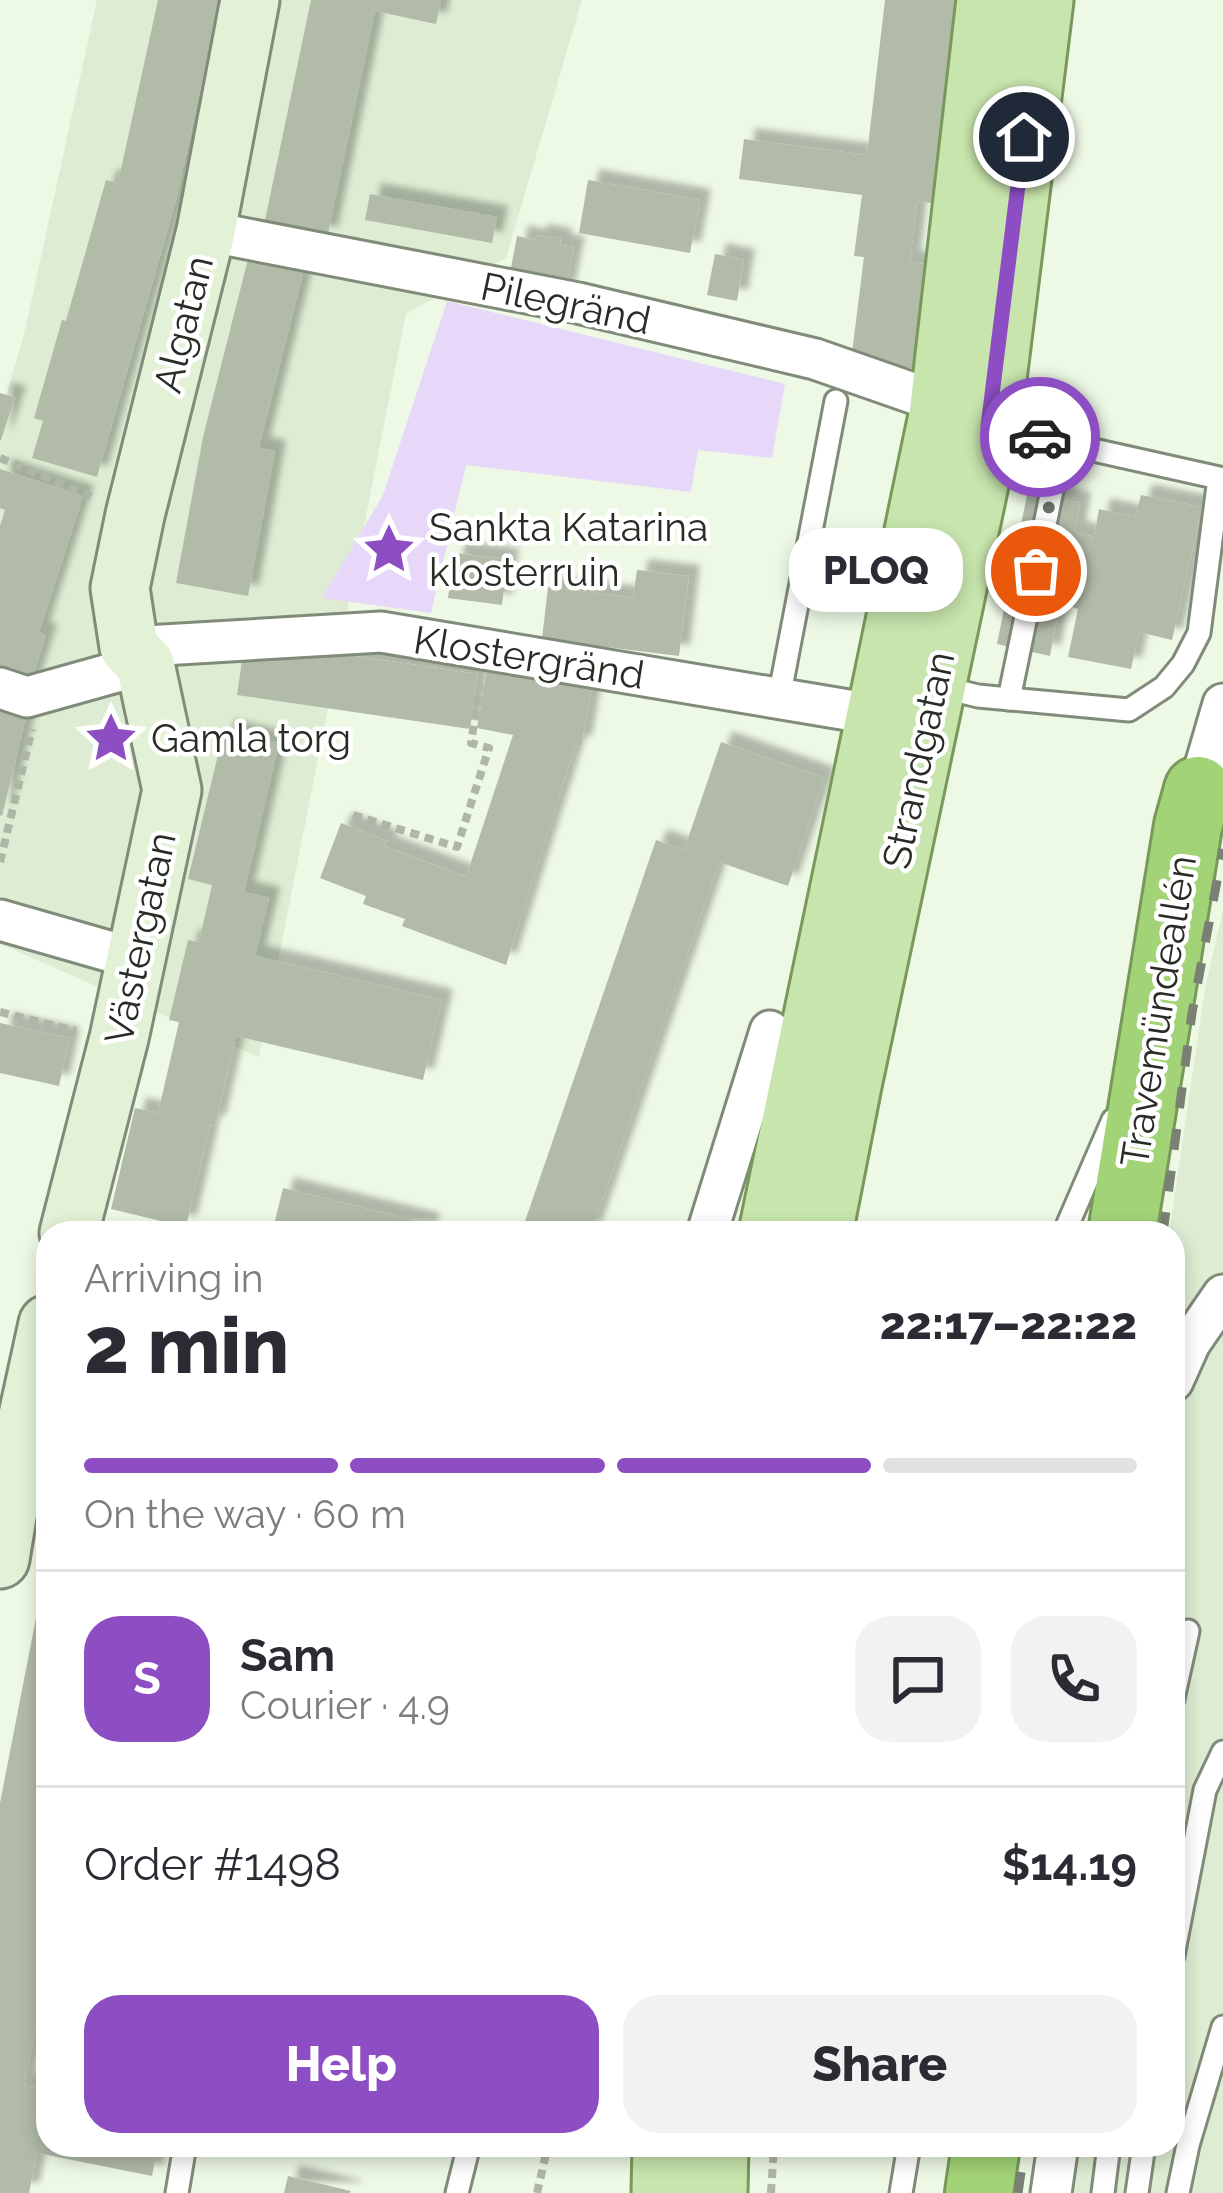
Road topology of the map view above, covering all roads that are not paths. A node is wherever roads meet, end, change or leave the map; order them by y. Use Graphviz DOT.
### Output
graph roads {
  1 [pos="250,0"];
  2 [pos="989,0"];
  3 [pos="1041,0"];
  4 [pos="206,231"];
  5 [pos="921,396"];
  6 [pos="836,401"];
  7 [pos="988,427"];
  8 [pos="1062,442"];
  9 [pos="137,655"];
  10 [pos="0,688"];
  11 [pos="779,698"];
  12 [pos="1009,699"];
  13 [pos="1223,704"];
  14 [pos="912,708"];
  15 [pos="1211,780"];
  16 [pos="0,920"];
  17 [pos="136,958"];
  18 [pos="1156,1021"];
  19 [pos="770,1031"];
  20 [pos="72,1221"];
  21 [pos="711,1221"];
  22 [pos="774,1221"];
  23 [pos="822,1221"];
  24 [pos="1069,1221"];
  25 [pos="1123,1221"];
  26 [pos="1223,1295"];
  27 [pos="1185,1354"];
  28 [pos="36,1379"];
  29 [pos="0,1559"];
  30 [pos="36,1566"];
  31 [pos="1188,1630"];
  32 [pos="1185,1644"];
  33 [pos="1223,1752"];
  34 [pos="1185,1894"];
  35 [pos="1223,2026"];
  36 [pos="183,2157"];
  37 [pos="466,2157"];
  38 [pos="665,2157"];
  39 [pos="716,2157"];
  40 [pos="907,2157"];
  41 [pos="984,2157"];
  42 [pos="1056,2157"];
  43 [pos="1107,2157"];
  44 [pos="1142,2157"];
  45 [pos="177,2193"];
  46 [pos="457,2193"];
  47 [pos="664,2193"];
  48 [pos="715,2193"];
  49 [pos="901,2193"];
  50 [pos="979,2193"];
  51 [pos="1052,2193"];
  52 [pos="1102,2193"];
  53 [pos="1137,2193"];
  54 [pos="1178,2193"];
  1 -- 4 [label="street, Algatan"];
  2 -- 14 [label="main road, Strandgatan"];
  3 -- 7 [label="main road, Strandgatan"];
  4 -- 5 [label="street, Pilegränd"];
  4 -- 9 [label="street, Algatan"];
  6 -- 11 [label="lane"];
  7 -- 8 [label="lane"];
  7 -- 14 [label="main road, Strandgatan"];
  8 -- 12 [label="lane"];
  8 -- 12 [label="lane"];
  9 -- 10 [label="street, Klostergränd"];
  9 -- 11 [label="street, Klostergränd"];
  9 -- 17 [label="street, Västergatan"];
  11 -- 14 [label="street, Klostergränd"];
  12 -- 14 [label="lane"];
  13 -- 15 [label="street"];
  14 -- 22 [label="main road, Strandgatan"];
  14 -- 23 [label="main road, Strandgatan"];
  15 -- 18 [label="highway, Travemündeallén"];
  16 -- 17 [label="street"];
  17 -- 20 [label="street, Västergatan"];
  18 -- 24 [label="lane"];
  18 -- 25 [label="highway, Travemündeallén"];
  19 -- 21 [label="street"];
  26 -- 27 [label="street"];
  28 -- 29 [label="street"];
  29 -- 30 [label="street"];
  31 -- 32 [label="lane"];
  33 -- 34 [label="lane"];
  35 -- 54 [label="lane"];
  36 -- 45 [label="lane"];
  37 -- 46 [label="lane"];
  38 -- 47 [label="main road"];
  39 -- 48 [label="main road"];
  40 -- 49 [label="lane"];
  41 -- 50 [label="highway"];
  42 -- 51 [label="street"];
  43 -- 52 [label="lane"];
  44 -- 53 [label="lane"];
}
